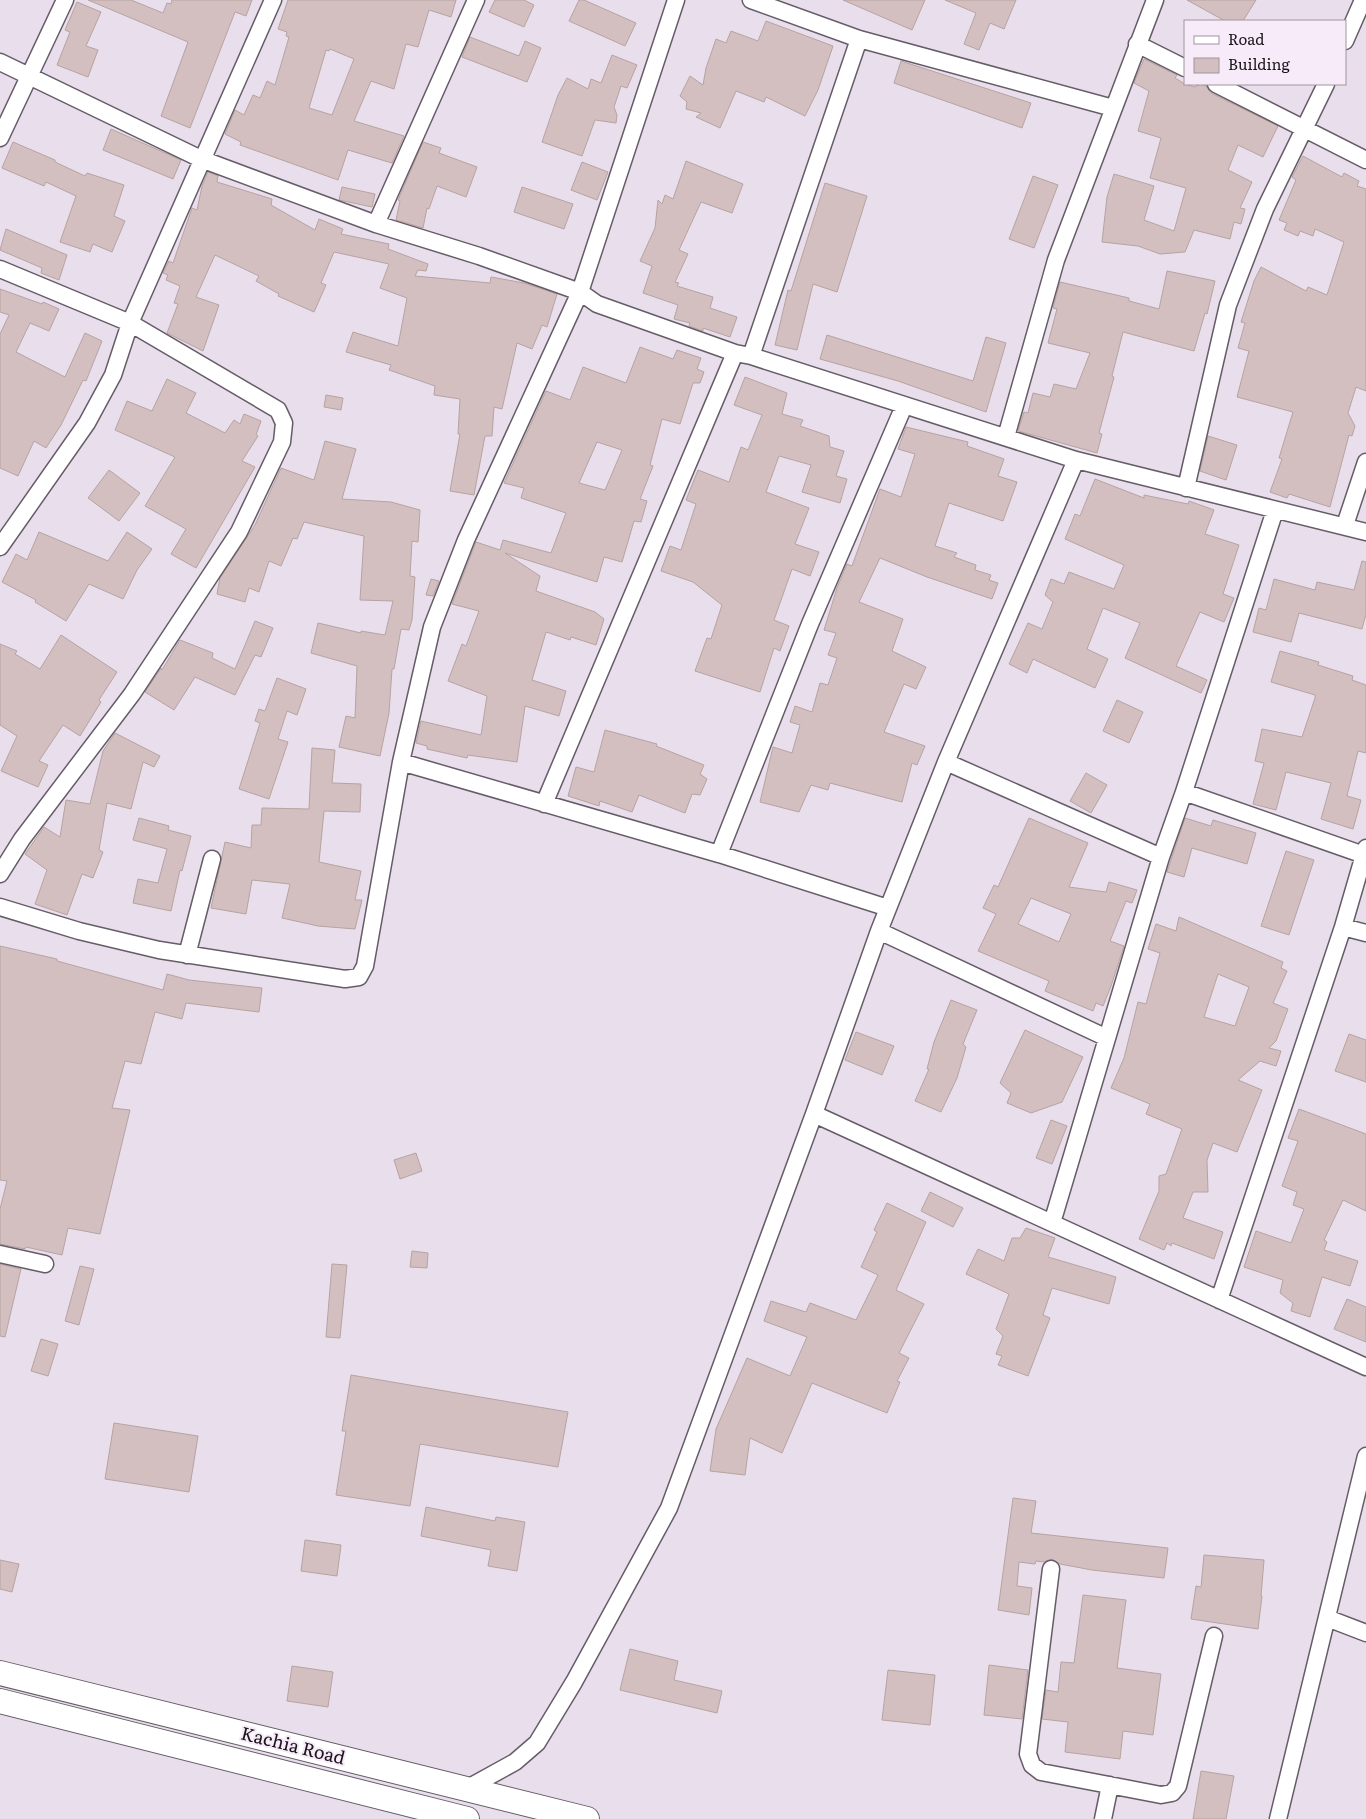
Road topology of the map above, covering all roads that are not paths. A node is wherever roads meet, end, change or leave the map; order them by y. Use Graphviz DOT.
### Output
graph roads {
  1 [pos="65,0"];
  2 [pos="273,0"];
  3 [pos="476,0"];
  4 [pos="676,0"];
  5 [pos="752,0"];
  6 [pos="1155,0"];
  7 [pos="1363,0"];
  8 [pos="860,39"];
  9 [pos="1346,39"];
  10 [pos="1137,44"];
  11 [pos="0,62"];
  12 [pos="1184,68"];
  13 [pos="29,74"];
  14 [pos="1218,85"];
  15 [pos="1326,85"];
  16 [pos="1113,108"];
  17 [pos="1306,128"];
  18 [pos="0,138"];
  19 [pos="201,159"];
  20 [pos="1366,160"];
  21 [pos="376,224"];
  22 [pos="0,269"];
  23 [pos="580,292"];
  24 [pos="130,323"];
  25 [pos="743,354"];
  26 [pos="904,406"];
  27 [pos="1006,437"];
  28 [pos="1076,460"];
  29 [pos="1366,462"];
  30 [pos="1186,488"];
  31 [pos="1275,510"];
  32 [pos="1345,525"];
  33 [pos="1366,532"];
  34 [pos="0,547"];
  35 [pos="401,762"];
  36 [pos="946,762"];
  37 [pos="1184,792"];
  38 [pos="544,804"];
  39 [pos="1365,852"];
  40 [pos="719,854"];
  41 [pos="1161,857"];
  42 [pos="212,859"];
  43 [pos="0,874"];
  44 [pos="0,907"];
  45 [pos="888,908"];
  46 [pos="1342,927"];
  47 [pos="879,931"];
  48 [pos="1366,933"];
  49 [pos="187,955"];
  50 [pos="1107,1038"];
  51 [pos="814,1114"];
  52 [pos="1052,1223"];
  53 [pos="0,1254"];
  54 [pos="45,1264"];
  55 [pos="1219,1300"];
  56 [pos="1366,1367"];
  57 [pos="1366,1456"];
  58 [pos="1051,1569"];
  59 [pos="1327,1618"];
  60 [pos="1366,1633"];
  61 [pos="1214,1636"];
  62 [pos="0,1673"];
  63 [pos="0,1701"];
  64 [pos="1110,1785"];
  65 [pos="466,1789"];
  66 [pos="467,1819"];
  67 [pos="587,1819"];
  68 [pos="1104,1819"];
  69 [pos="1278,1819"];
  1 -- 13 [label="street"];
  2 -- 19 [label="street"];
  3 -- 21 [label="street"];
  4 -- 23 [label="street"];
  5 -- 8 [label="street"];
  6 -- 10 [label="street"];
  7 -- 9 [label="street"];
  8 -- 16 [label="street"];
  8 -- 25 [label="street"];
  10 -- 12 [label="street"];
  10 -- 16 [label="street"];
  11 -- 13 [label="street"];
  13 -- 18 [label="street"];
  13 -- 19 [label="street"];
  14 -- 17 [label="street"];
  15 -- 17 [label="street"];
  16 -- 27 [label="street"];
  17 -- 20 [label="street"];
  17 -- 30 [label="street"];
  19 -- 21 [label="street"];
  19 -- 24 [label="street"];
  21 -- 23 [label="street"];
  22 -- 24 [label="street"];
  23 -- 25 [label="street"];
  23 -- 35 [label="street"];
  24 -- 34 [label="street"];
  24 -- 43 [label="street"];
  25 -- 26 [label="street"];
  25 -- 38 [label="street"];
  26 -- 27 [label="street"];
  26 -- 40 [label="street"];
  27 -- 28 [label="street"];
  28 -- 30 [label="street"];
  28 -- 36 [label="street"];
  29 -- 32 [label="street"];
  30 -- 31 [label="street"];
  31 -- 32 [label="street"];
  31 -- 37 [label="street"];
  32 -- 33 [label="street"];
  35 -- 38 [label="street"];
  35 -- 49 [label="street"];
  36 -- 41 [label="street"];
  36 -- 45 [label="street"];
  37 -- 39 [label="street"];
  37 -- 41 [label="street"];
  38 -- 40 [label="street"];
  39 -- 46 [label="street"];
  40 -- 45 [label="street"];
  41 -- 50 [label="street"];
  42 -- 49 [label="street"];
  44 -- 49 [label="street"];
  45 -- 47 [label="street"];
  46 -- 48 [label="street"];
  46 -- 55 [label="street"];
  47 -- 50 [label="street"];
  47 -- 51 [label="street"];
  50 -- 52 [label="street"];
  51 -- 52 [label="street"];
  51 -- 65 [label="street"];
  52 -- 55 [label="street"];
  53 -- 54 [label="street"];
  55 -- 56 [label="street"];
  57 -- 59 [label="street"];
  58 -- 64 [label="street"];
  59 -- 60 [label="street"];
  59 -- 69 [label="street"];
  61 -- 64 [label="street"];
  62 -- 65 [label="highway, Kachia Road"];
  63 -- 66 [label="highway, Kachia Road"];
  64 -- 68 [label="street"];
  65 -- 67 [label="highway, Kachia Road"];
}
